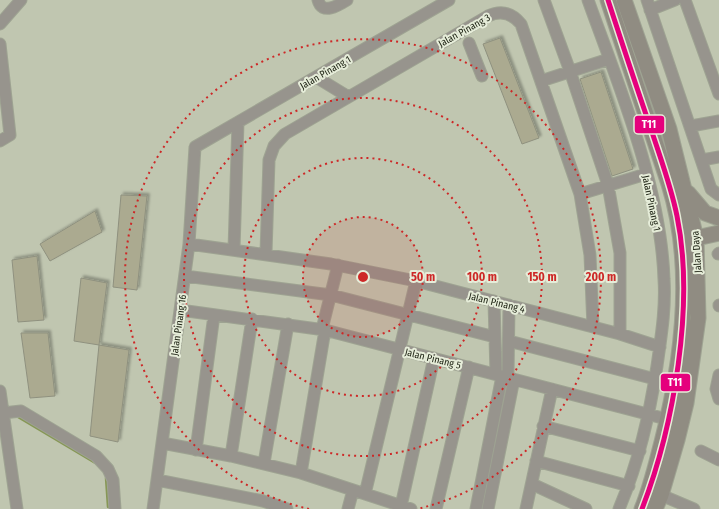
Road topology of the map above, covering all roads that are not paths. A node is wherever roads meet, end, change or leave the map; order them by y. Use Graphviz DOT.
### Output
graph roads {
  1 [pos="21,0"];
  2 [pos="347,0"];
  3 [pos="449,0"];
  4 [pos="544,0"];
  5 [pos="588,0"];
  6 [pos="608,0"];
  7 [pos="624,0"];
  8 [pos="675,0"];
  9 [pos="684,0"];
  10 [pos="321,4"];
  11 [pos="649,5"];
  12 [pos="0,24"];
  13 [pos="469,43"];
  14 [pos="0,44"];
  15 [pos="609,58"];
  16 [pos="570,71"];
  17 [pos="482,76"];
  18 [pos="316,77"];
  19 [pos="541,81"];
  20 [pos="719,94"];
  21 [pos="347,96"];
  22 [pos="719,120"];
  23 [pos="238,122"];
  24 [pos="691,126"];
  25 [pos="0,140"];
  26 [pos="200,143"];
  27 [pos="719,157"];
  28 [pos="702,160"];
  29 [pos="646,174"];
  30 [pos="608,185"];
  31 [pos="685,189"];
  32 [pos="580,194"];
  33 [pos="718,195"];
  34 [pos="719,219"];
  35 [pos="688,233"];
  36 [pos="719,233"];
  37 [pos="190,244"];
  38 [pos="234,249"];
  39 [pos="266,253"];
  40 [pos="338,265"];
  41 [pos="185,276"];
  42 [pos="416,281"];
  43 [pos="331,295"];
  44 [pos="494,301"];
  45 [pos="509,305"];
  46 [pos="180,310"];
  47 [pos="214,315"];
  48 [pos="408,315"];
  49 [pos="252,320"];
  50 [pos="288,324"];
  51 [pos="593,327"];
  52 [pos="324,329"];
  53 [pos="620,334"];
  54 [pos="495,337"];
  55 [pos="509,341"];
  56 [pos="660,347"];
  57 [pos="400,350"];
  58 [pos="434,358"];
  59 [pos="469,367"];
  60 [pos="719,375"];
  61 [pos="505,377"];
  62 [pos="655,379"];
  63 [pos="552,389"];
  64 [pos="0,391"];
  65 [pos="719,399"];
  66 [pos="3,413"];
  67 [pos="650,414"];
  68 [pos="675,421"];
  69 [pos="543,426"];
  70 [pos="162,443"];
  71 [pos="196,450"];
  72 [pos="640,451"];
  73 [pos="701,451"];
  74 [pos="231,456"];
  75 [pos="719,460"];
  76 [pos="536,461"];
  77 [pos="264,463"];
  78 [pos="301,472"];
  79 [pos="157,480"];
  80 [pos="532,484"];
  81 [pos="629,486"];
  82 [pos="353,490"];
  83 [pos="365,494"];
  84 [pos="661,495"];
  85 [pos="406,507"];
  86 [pos="17,509"];
  87 [pos="115,509"];
  88 [pos="153,509"];
  89 [pos="287,509"];
  90 [pos="348,509"];
  91 [pos="436,509"];
  92 [pos="476,509"];
  93 [pos="488,509"];
  94 [pos="526,509"];
  95 [pos="586,509"];
  96 [pos="620,509"];
  97 [pos="642,509"];
  98 [pos="655,509"];
  99 [pos="694,509"];
  1 -- 12 [label="street"];
  2 -- 10 [label="street"];
  3 -- 18 [label="street, Jalan Pinang 1"];
  4 -- 16 [label="street"];
  5 -- 15 [label="street, Jalan Pinang 1"];
  6 -- 35 [label="main road, Jalan Daya"];
  7 -- 31 [label="main road, Jalan Daya"];
  8 -- 11 [label="street"];
  9 -- 20 [label="street"];
  11 -- 24 [label="street"];
  13 -- 17 [label="street"];
  14 -- 25 [label="street"];
  15 -- 16 [label="street"];
  15 -- 29 [label="street, Jalan Pinang 1"];
  16 -- 19 [label="street"];
  16 -- 30 [label="street"];
  18 -- 21 [label="street"];
  18 -- 23 [label="street, Jalan Pinang 1"];
  19 -- 21 [label="street, Jalan Pinang 3"];
  19 -- 32 [label="street, Jalan Pinang 3"];
  21 -- 39 [label="street, Jalan Pinang 3"];
  22 -- 24 [label="street"];
  23 -- 26 [label="street, Jalan Pinang 1"];
  23 -- 38 [label="street"];
  24 -- 28 [label="street"];
  26 -- 37 [label="street, Jalan Pinang 16"];
  27 -- 28 [label="street"];
  28 -- 33 [label="street"];
  29 -- 30 [label="street"];
  29 -- 56 [label="street, Jalan Pinang 1"];
  30 -- 32 [label="street"];
  30 -- 53 [label="street"];
  31 -- 34 [label="main road"];
  31 -- 35 [label="main road, Jalan Daya"];
  32 -- 51 [label="street, Jalan Pinang 3"];
  34 -- 35 [label="main road"];
  35 -- 36 [label="main road"];
  35 -- 68 [label="main road, Jalan Daya"];
  37 -- 38 [label="street, Jalan Pinang 4"];
  37 -- 41 [label="street, Jalan Pinang 16"];
  38 -- 39 [label="street, Jalan Pinang 4"];
  39 -- 40 [label="street, Jalan Pinang 4"];
  40 -- 42 [label="street, Jalan Pinang 4"];
  40 -- 43 [label="street"];
  41 -- 43 [label="street"];
  41 -- 46 [label="street, Jalan Pinang 16"];
  42 -- 44 [label="street, Jalan Pinang 4"];
  42 -- 48 [label="street"];
  43 -- 48 [label="street"];
  43 -- 52 [label="street"];
  44 -- 45 [label="street, Jalan Pinang 4"];
  44 -- 54 [label="street"];
  45 -- 51 [label="street, Jalan Pinang 4"];
  45 -- 55 [label="street"];
  46 -- 47 [label="street, Jalan Pinang 5"];
  46 -- 70 [label="street, Jalan Pinang 16"];
  47 -- 49 [label="street, Jalan Pinang 5"];
  47 -- 71 [label="street"];
  48 -- 54 [label="street"];
  48 -- 57 [label="street"];
  49 -- 50 [label="street, Jalan Pinang 5"];
  49 -- 74 [label="street"];
  50 -- 52 [label="street, Jalan Pinang 5"];
  50 -- 77 [label="street"];
  51 -- 53 [label="street, Jalan Pinang 4"];
  52 -- 57 [label="street, Jalan Pinang 5"];
  52 -- 78 [label="street"];
  53 -- 56 [label="street, Jalan Pinang 4"];
  54 -- 61 [label="street"];
  55 -- 61 [label="street"];
  55 -- 62 [label="street"];
  56 -- 62 [label="street, Jalan Pinang 1"];
  57 -- 58 [label="street, Jalan Pinang 5"];
  57 -- 83 [label="street"];
  58 -- 59 [label="street, Jalan Pinang 5"];
  58 -- 85 [label="street"];
  59 -- 61 [label="street, Jalan Pinang 5"];
  59 -- 91 [label="street"];
  60 -- 65 [label="street"];
  61 -- 63 [label="street, Jalan Pinang 5"];
  61 -- 92 [label="street"];
  61 -- 93 [label="street"];
  62 -- 67 [label="street, Jalan Pinang 1"];
  63 -- 67 [label="street, Jalan Pinang 5"];
  63 -- 69 [label="street"];
  64 -- 66 [label="street"];
  66 -- 86 [label="street"];
  66 -- 87 [label="street"];
  67 -- 68 [label="street, Jalan Pinang 5"];
  67 -- 72 [label="street, Jalan Pinang 1"];
  68 -- 84 [label="main road, Jalan Daya"];
  68 -- 97 [label="main road, Jalan Daya"];
  69 -- 72 [label="street"];
  69 -- 76 [label="street"];
  70 -- 71 [label="street"];
  70 -- 79 [label="street, Jalan Pinang 16"];
  71 -- 74 [label="street"];
  72 -- 81 [label="street, Jalan Pinang 1"];
  73 -- 75 [label="street"];
  74 -- 77 [label="street"];
  76 -- 80 [label="street"];
  76 -- 81 [label="street"];
  77 -- 78 [label="street"];
  78 -- 82 [label="street"];
  79 -- 88 [label="street, Jalan Pinang 16"];
  79 -- 89 [label="street"];
  80 -- 94 [label="street"];
  80 -- 95 [label="street"];
  81 -- 96 [label="street, Jalan Pinang 1"];
  82 -- 83 [label="street"];
  82 -- 90 [label="street"];
  83 -- 85 [label="street"];
  84 -- 98 [label="main road, Jalan Daya"];
  84 -- 99 [label="street"];
}
